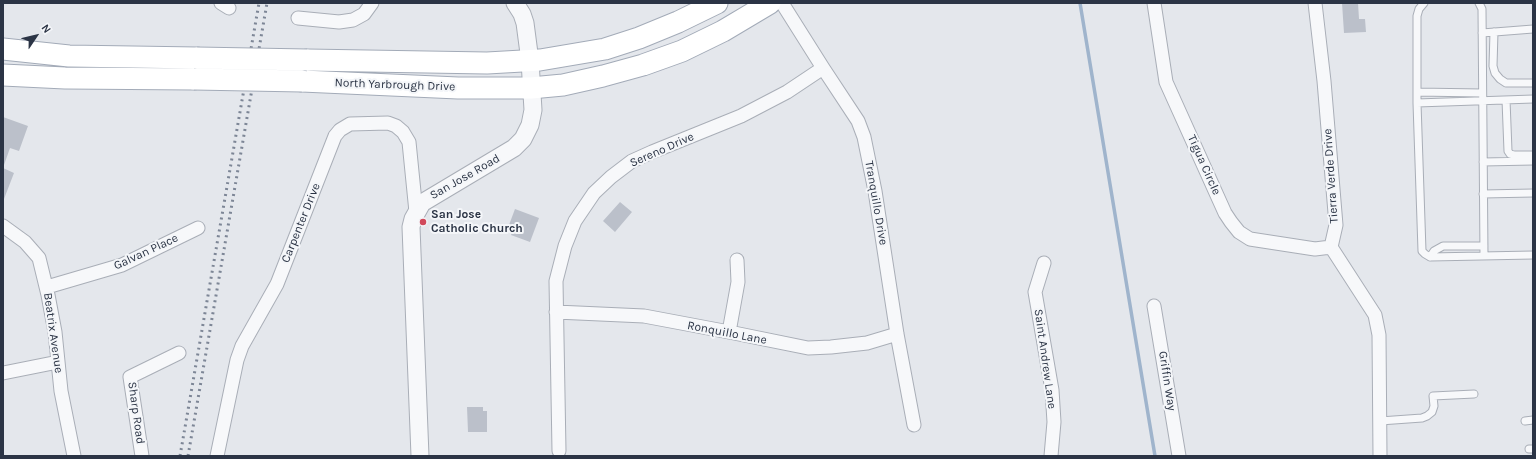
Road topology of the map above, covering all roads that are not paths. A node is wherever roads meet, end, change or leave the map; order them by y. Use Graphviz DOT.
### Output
graph roads {
  1 [pos="372,3"];
  2 [pos="515,3"];
  3 [pos="717,3"];
  4 [pos="770,3"];
  5 [pos="782,3"];
  6 [pos="1154,3"];
  7 [pos="1316,3"];
  8 [pos="1424,3"];
  9 [pos="1479,3"];
  10 [pos="298,18"];
  11 [pos="1533,29"];
  12 [pos="1494,32"];
  13 [pos="1482,33"];
  14 [pos="3,49"];
  15 [pos="530,61"];
  16 [pos="823,68"];
  17 [pos="3,75"];
  18 [pos="1533,83"];
  19 [pos="532,88"];
  20 [pos="1417,92"];
  21 [pos="1482,97"];
  22 [pos="1533,99"];
  23 [pos="1506,100"];
  24 [pos="1417,103"];
  25 [pos="1533,154"];
  26 [pos="1483,162"];
  27 [pos="1533,162"];
  28 [pos="1533,193"];
  29 [pos="1483,194"];
  30 [pos="416,212"];
  31 [pos="3,226"];
  32 [pos="198,228"];
  33 [pos="1484,246"];
  34 [pos="1331,247"];
  35 [pos="1533,255"];
  36 [pos="1484,256"];
  37 [pos="1430,257"];
  38 [pos="737,260"];
  39 [pos="1044,263"];
  40 [pos="46,287"];
  41 [pos="1154,306"];
  42 [pos="556,312"];
  43 [pos="729,332"];
  44 [pos="897,334"];
  45 [pos="179,353"];
  46 [pos="58,362"];
  47 [pos="3,373"];
  48 [pos="1474,394"];
  49 [pos="1533,420"];
  50 [pos="1380,421"];
  51 [pos="1525,421"];
  52 [pos="914,425"];
  53 [pos="559,451"];
  54 [pos="74,456"];
  55 [pos="142,456"];
  56 [pos="217,456"];
  57 [pos="420,456"];
  58 [pos="1051,456"];
  59 [pos="1179,456"];
  60 [pos="1380,456"];
  1 -- 10 [label="street"];
  2 -- 15 [label="street, San Jose Road"];
  3 -- 15 [label="main road, North Yarbrough Drive"];
  4 -- 19 [label="main road, North Yarbrough Drive"];
  5 -- 16 [label="street, Tranquillo Drive"];
  6 -- 34 [label="street, Tigua Circle"];
  7 -- 34 [label="street, Tierra Verde Drive"];
  8 -- 20 [label="lane"];
  9 -- 13 [label="lane"];
  11 -- 12 [label="lane"];
  12 -- 13 [label="lane"];
  12 -- 18 [label="lane"];
  13 -- 21 [label="lane"];
  14 -- 15 [label="main road, North Yarbrough Drive, bridge"];
  15 -- 19 [label="street, San Jose Road"];
  16 -- 42 [label="street, Sereno Drive"];
  16 -- 44 [label="street, Tranquillo Drive"];
  17 -- 19 [label="main road, North Yarbrough Drive, bridge"];
  19 -- 30 [label="street, San Jose Road"];
  20 -- 21 [label="lane"];
  20 -- 24 [label="lane"];
  21 -- 23 [label="lane"];
  21 -- 24 [label="lane"];
  21 -- 26 [label="lane"];
  22 -- 23 [label="lane"];
  23 -- 25 [label="lane"];
  24 -- 37 [label="lane"];
  26 -- 27 [label="lane"];
  26 -- 29 [label="lane"];
  28 -- 29 [label="lane"];
  29 -- 33 [label="lane"];
  30 -- 56 [label="street, Carpenter Drive"];
  30 -- 57 [label="street, San Jose Road"];
  31 -- 40 [label="street, Beatrix Avenue"];
  32 -- 40 [label="street, Galvan Place"];
  33 -- 36 [label="lane"];
  33 -- 37 [label="lane"];
  34 -- 50 [label="street"];
  35 -- 36 [label="lane"];
  36 -- 37 [label="lane"];
  38 -- 43 [label="street"];
  39 -- 58 [label="street, Saint Andrew Lane"];
  40 -- 46 [label="street, Beatrix Avenue"];
  41 -- 59 [label="street, Griffin Way"];
  42 -- 43 [label="street, Ronquillo Lane"];
  42 -- 53 [label="street, Sereno Drive"];
  43 -- 44 [label="street, Ronquillo Lane"];
  44 -- 52 [label="street, Tranquillo Drive"];
  45 -- 55 [label="street, Sharp Road"];
  46 -- 47 [label="street"];
  46 -- 54 [label="street, Beatrix Avenue"];
  48 -- 50 [label="lane"];
  49 -- 51 [label="lane"];
  50 -- 60 [label="street"];
}
